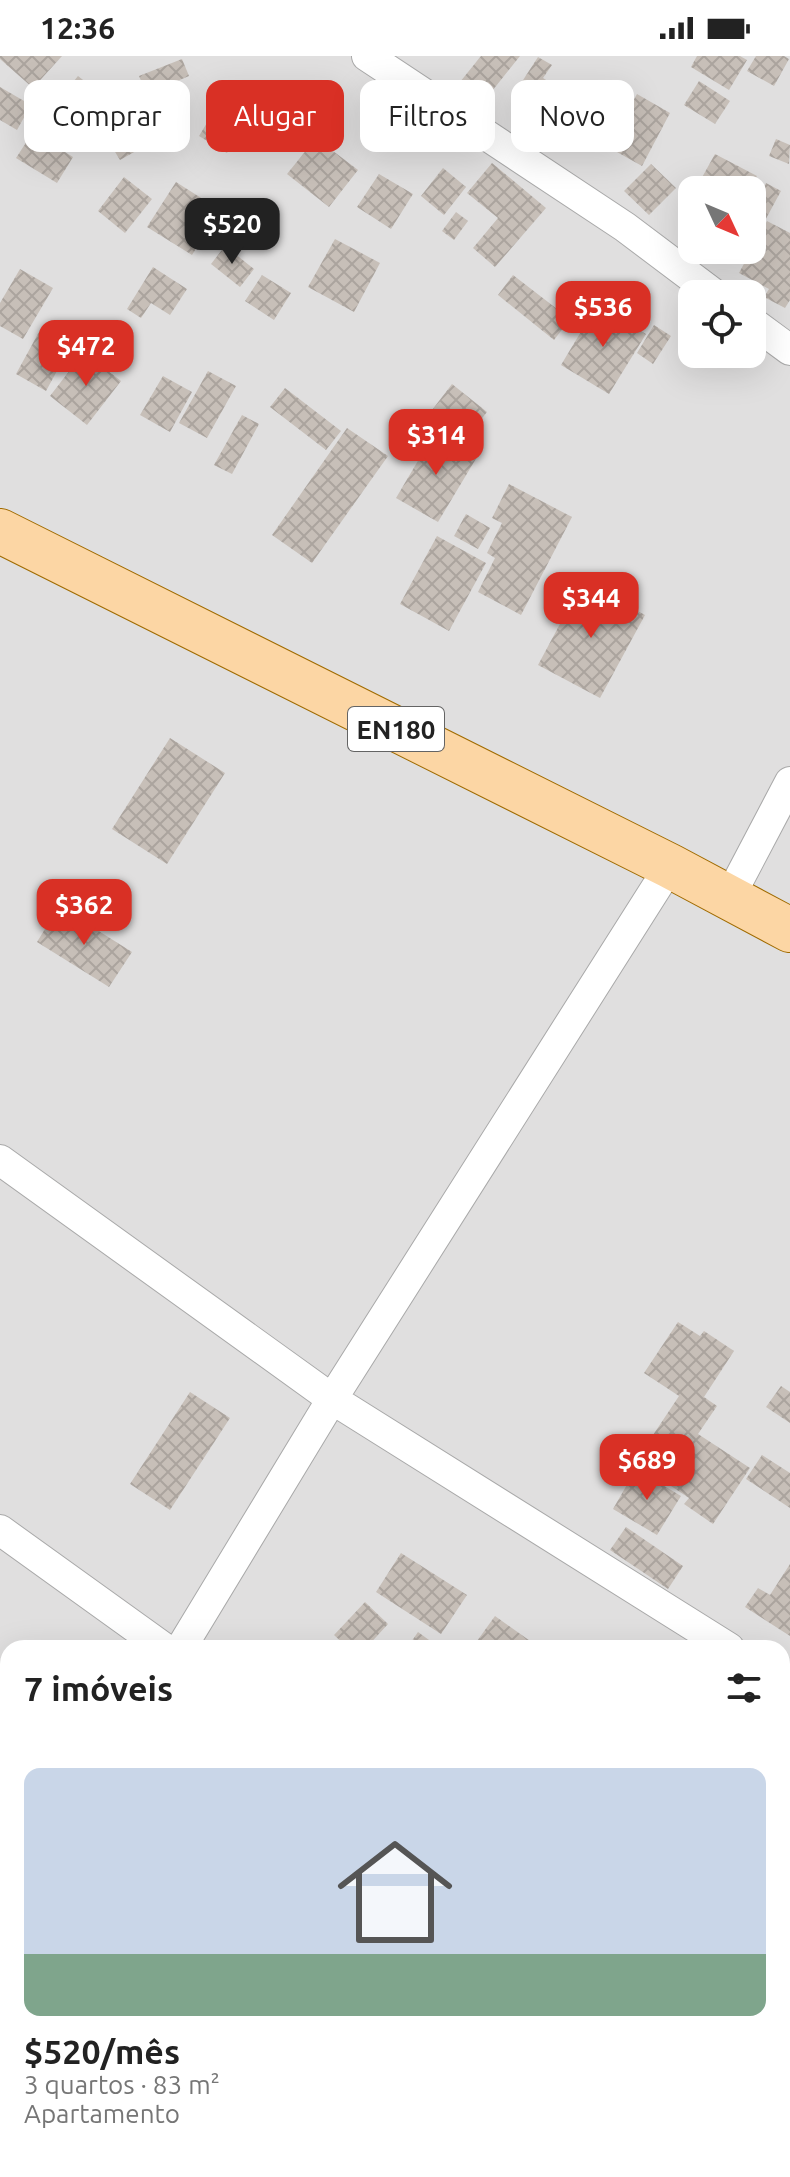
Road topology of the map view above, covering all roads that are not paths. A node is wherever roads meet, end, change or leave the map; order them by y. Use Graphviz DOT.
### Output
graph roads {
  1 [pos="367,56"];
  2 [pos="695,280"];
  3 [pos="766,332"];
  4 [pos="790,350"];
  5 [pos="0,531"];
  6 [pos="790,782"];
  7 [pos="670,866"];
  8 [pos="729,898"];
  9 [pos="790,930"];
  10 [pos="0,1160"];
  11 [pos="332,1399"];
  12 [pos="0,1530"];
  13 [pos="153,1640"];
  14 [pos="186,1640"];
  15 [pos="716,1640"];
  1 -- 2 [label="street"];
  3 -- 4 [label="street"];
  5 -- 7 [label="main road, EN180"];
  6 -- 8 [label="street"];
  7 -- 8 [label="main road, EN180"];
  7 -- 11 [label="street"];
  8 -- 9 [label="main road, EN180"];
  10 -- 11 [label="street"];
  11 -- 14 [label="street"];
  11 -- 15 [label="street"];
  12 -- 13 [label="street"];
}
